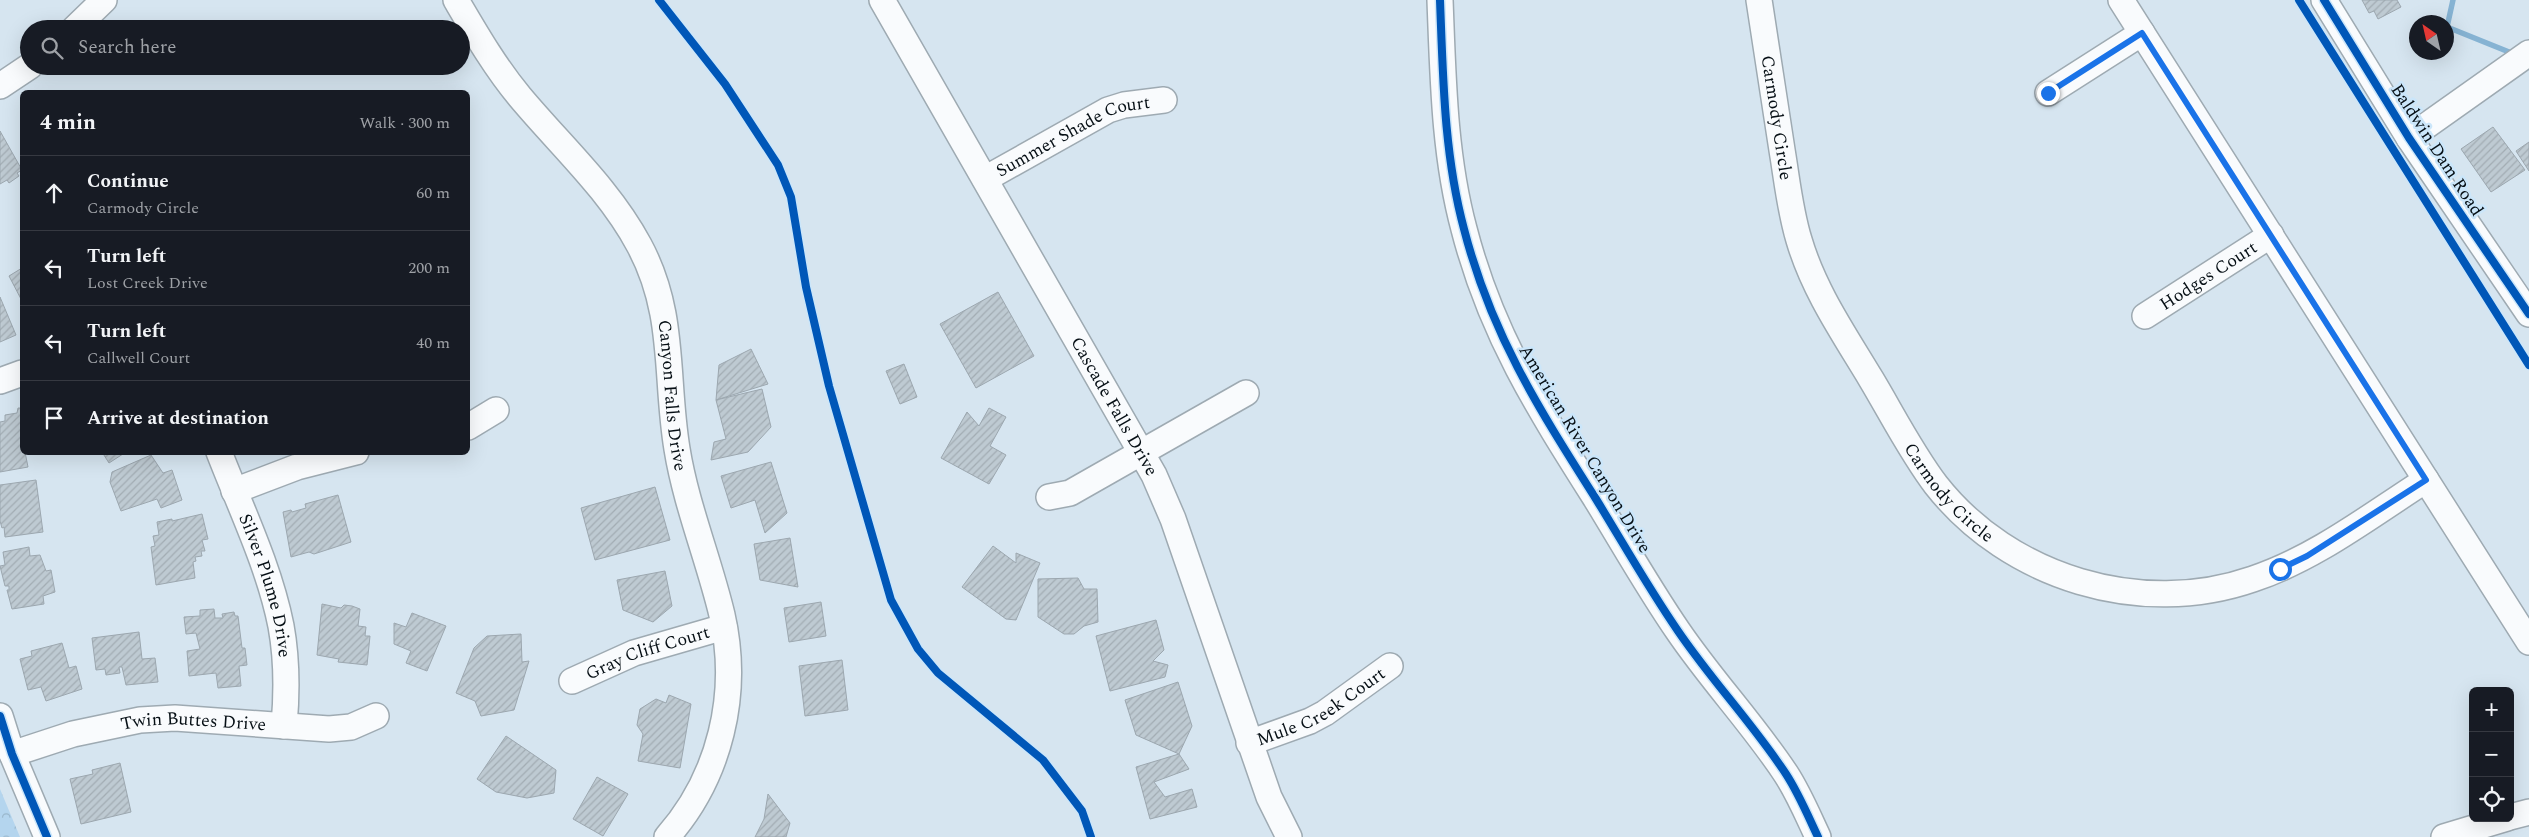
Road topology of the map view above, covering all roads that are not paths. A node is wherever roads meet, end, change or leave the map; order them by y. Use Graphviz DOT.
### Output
graph roads {
  1 [pos="104,0"];
  2 [pos="456,0"];
  3 [pos="882,0"];
  4 [pos="1440,0"];
  5 [pos="1759,0"];
  6 [pos="2121,0"];
  7 [pos="2324,0"];
  8 [pos="83,20"];
  9 [pos="468,20"];
  10 [pos="470,24"];
  11 [pos="2142,33"];
  12 [pos="2529,53"];
  13 [pos="20,73"];
  14 [pos="0,86"];
  15 [pos="2048,93"];
  16 [pos="1164,100"];
  17 [pos="2410,138"];
  18 [pos="984,179"];
  19 [pos="2271,235"];
  20 [pos="2529,314"];
  21 [pos="2145,316"];
  22 [pos="20,374"];
  23 [pos="0,381"];
  24 [pos="1246,393"];
  25 [pos="496,410"];
  26 [pos="470,426"];
  27 [pos="1142,453"];
  28 [pos="220,455"];
  29 [pos="344,455"];
  30 [pos="2426,480"];
  31 [pos="234,491"];
  32 [pos="1049,496"];
  33 [pos="724,627"];
  34 [pos="2529,642"];
  35 [pos="1390,666"];
  36 [pos="572,681"];
  37 [pos="0,716"];
  38 [pos="376,716"];
  39 [pos="284,726"];
  40 [pos="1249,743"];
  41 [pos="12,754"];
  42 [pos="2529,812"];
  43 [pos="2514,816"];
  44 [pos="2495,822"];
  45 [pos="47,837"];
  46 [pos="667,837"];
  47 [pos="1289,837"];
  48 [pos="1818,837"];
  49 [pos="2444,837"];
  1 -- 8 [label="street"];
  2 -- 9 [label="street, Canyon Falls Drive"];
  3 -- 18 [label="street, Cascade Falls Drive"];
  4 -- 48 [label="street, American River Canyon Drive"];
  5 -- 30 [label="street, Carmody Circle"];
  6 -- 11 [label="street"];
  7 -- 17 [label="street, Baldwin Dam Road"];
  10 -- 33 [label="street, Canyon Falls Drive"];
  11 -- 15 [label="street"];
  11 -- 19 [label="street"];
  12 -- 17 [label="street"];
  13 -- 14 [label="street"];
  16 -- 18 [label="street, Summer Shade Court"];
  17 -- 20 [label="street, Baldwin Dam Road"];
  18 -- 27 [label="street, Cascade Falls Drive"];
  19 -- 21 [label="street, Hodges Court"];
  19 -- 30 [label="street"];
  22 -- 23 [label="street"];
  24 -- 27 [label="street"];
  25 -- 26 [label="street"];
  27 -- 32 [label="street"];
  27 -- 40 [label="street, Cascade Falls Drive"];
  28 -- 31 [label="street, Silver Plume Drive"];
  29 -- 31 [label="street"];
  30 -- 34 [label="street"];
  31 -- 39 [label="street, Silver Plume Drive"];
  33 -- 36 [label="street, Gray Cliff Court"];
  33 -- 46 [label="street, Canyon Falls Drive"];
  35 -- 40 [label="street, Mule Creek Court"];
  37 -- 41 [label="street"];
  38 -- 39 [label="street, Twin Buttes Drive"];
  39 -- 41 [label="street, Twin Buttes Drive"];
  40 -- 47 [label="street, Cascade Falls Drive"];
  41 -- 45 [label="street"];
  42 -- 43 [label="street"];
  44 -- 49 [label="street"];
}
